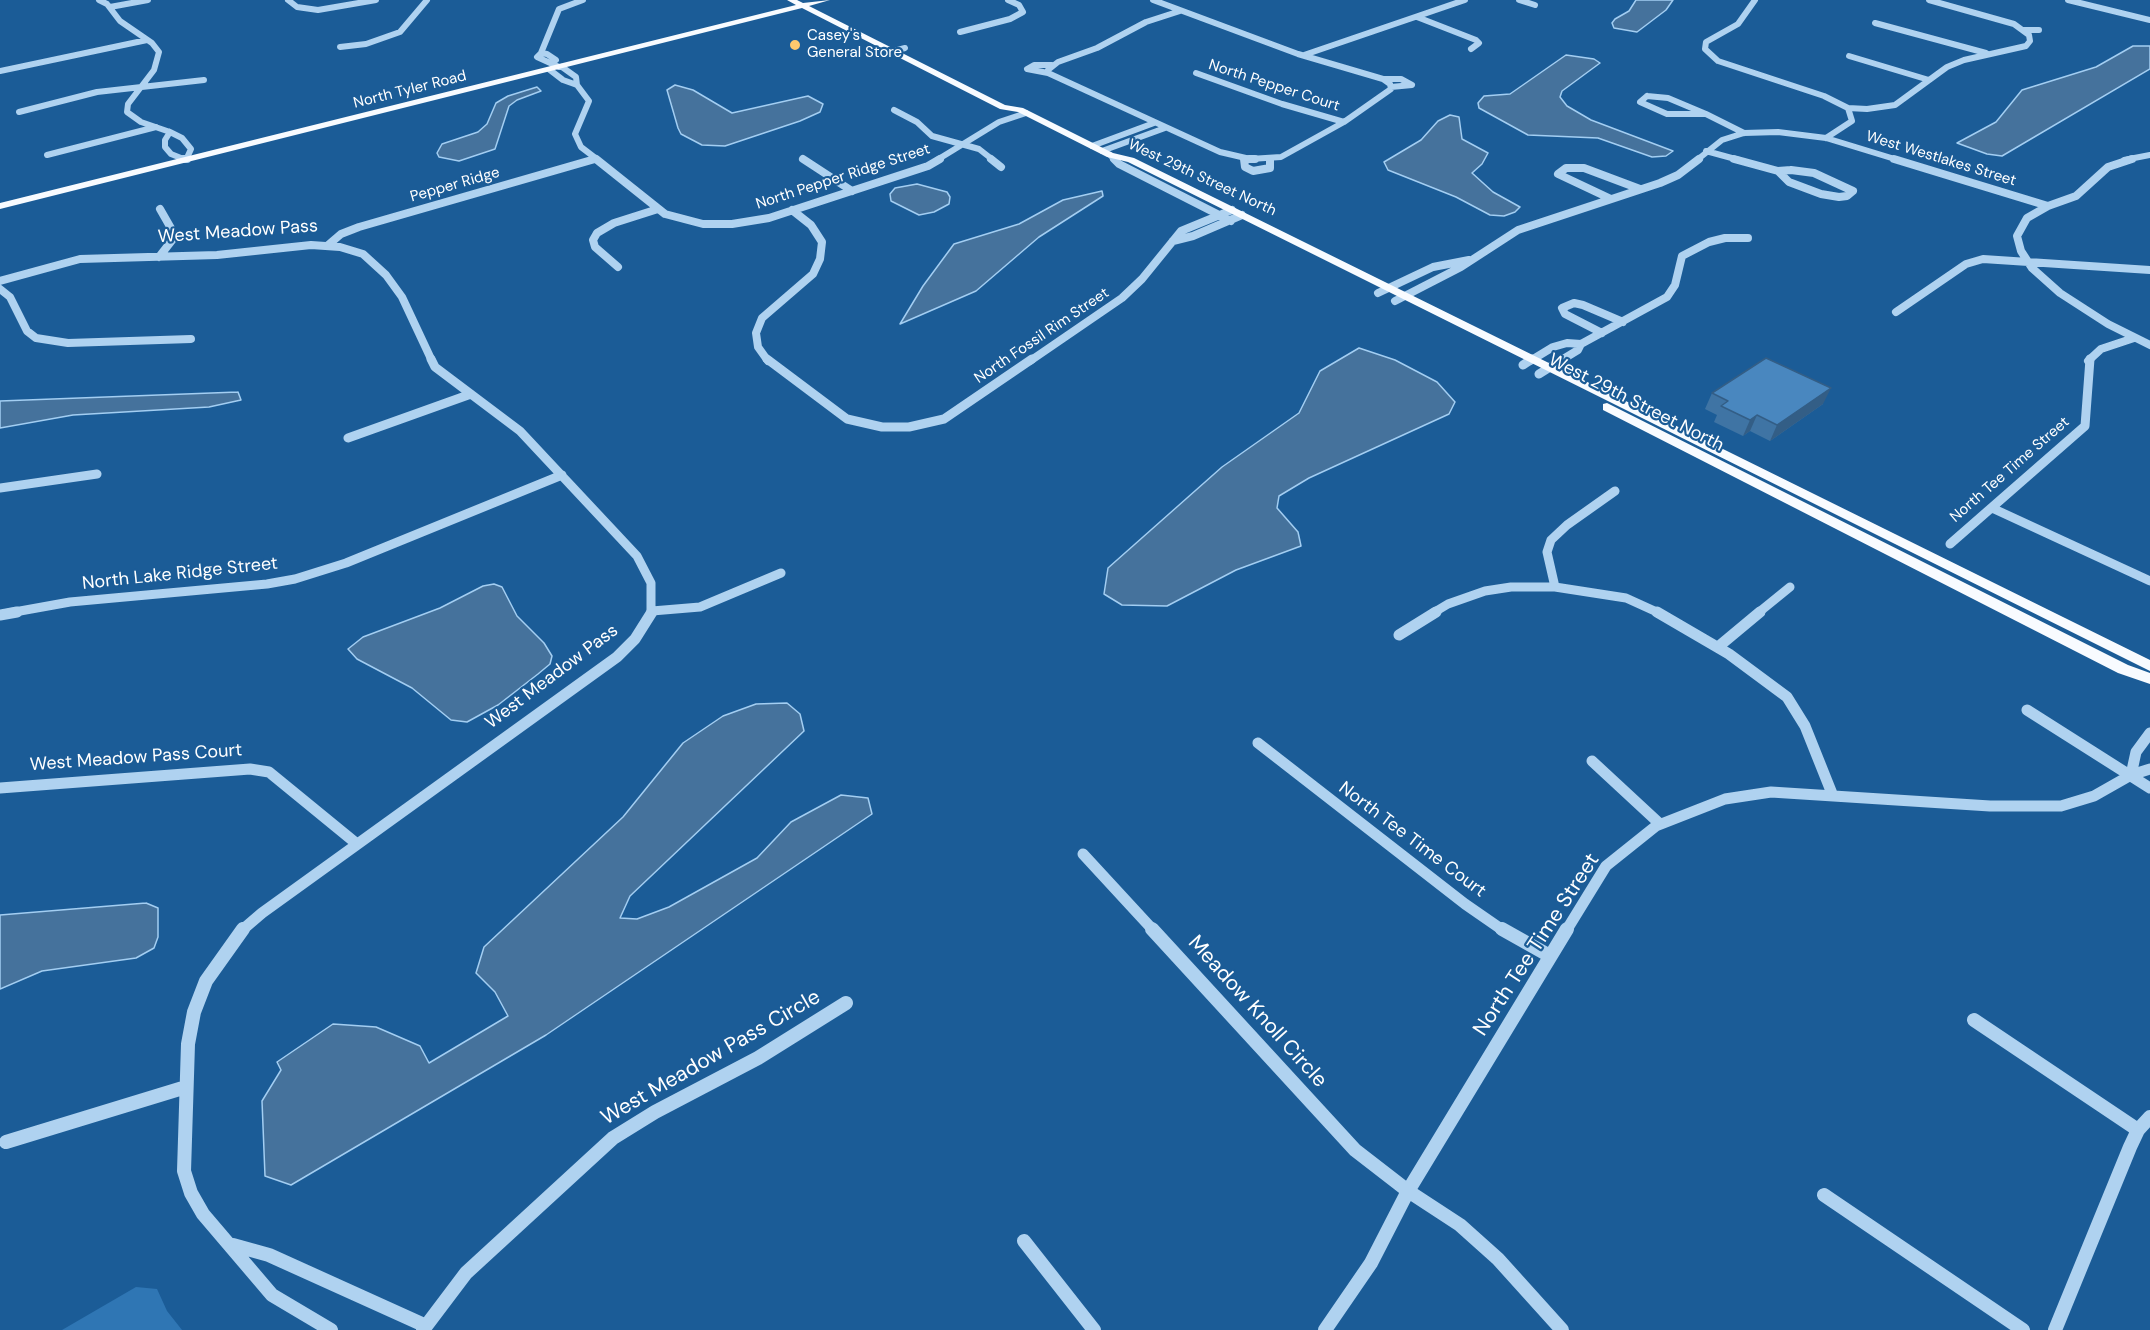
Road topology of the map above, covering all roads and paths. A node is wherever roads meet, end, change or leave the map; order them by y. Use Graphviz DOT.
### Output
graph roads {
  1 [pos="99,0"];
  2 [pos="148,0"];
  3 [pos="288,0"];
  4 [pos="376,0"];
  5 [pos="427,0"];
  6 [pos="582,0"];
  7 [pos="791,0"];
  8 [pos="826,0"];
  9 [pos="1008,0"];
  10 [pos="1153,0"];
  11 [pos="1465,0"];
  12 [pos="1520,0"];
  13 [pos="1755,0"];
  14 [pos="1929,0"];
  15 [pos="2068,0"];
  16 [pos="808,3"];
  17 [pos="1535,5"];
  18 [pos="110,7"];
  19 [pos="1181,11"];
  20 [pos="1417,17"];
  21 [pos="2150,20"];
  22 [pos="1875,23"];
  23 [pos="2023,30"];
  24 [pos="2039,30"];
  25 [pos="960,32"];
  26 [pos="147,40"];
  27 [pos="340,47"];
  28 [pos="904,48"];
  29 [pos="1471,49"];
  30 [pos="894,51"];
  31 [pos="1989,54"];
  32 [pos="1303,56"];
  33 [pos="1849,56"];
  34 [pos="1052,65"];
  35 [pos="556,66"];
  36 [pos="0,71"];
  37 [pos="1048,73"];
  38 [pos="1196,73"];
  39 [pos="1383,79"];
  40 [pos="204,80"];
  41 [pos="1929,80"];
  42 [pos="577,85"];
  43 [pos="1391,87"];
  44 [pos="139,88"];
  45 [pos="1848,108"];
  46 [pos="894,110"];
  47 [pos="20,112"];
  48 [pos="1027,113"];
  49 [pos="1706,114"];
  50 [pos="1344,122"];
  51 [pos="1154,123"];
  52 [pos="156,127"];
  53 [pos="1166,128"];
  54 [pos="170,132"];
  55 [pos="1744,133"];
  56 [pos="1826,138"];
  57 [pos="960,144"];
  58 [pos="1092,146"];
  59 [pos="1706,151"];
  60 [pos="1106,153"];
  61 [pos="47,155"];
  62 [pos="2150,155"];
  63 [pos="595,159"];
  64 [pos="802,159"];
  65 [pos="1244,159"];
  66 [pos="1270,159"];
  67 [pos="186,160"];
  68 [pos="1001,167"];
  69 [pos="1778,171"];
  70 [pos="1640,189"];
  71 [pos="852,191"];
  72 [pos="1611,199"];
  73 [pos="0,206"];
  74 [pos="2049,206"];
  75 [pos="160,209"];
  76 [pos="658,209"];
  77 [pos="792,210"];
  78 [pos="1231,215"];
  79 [pos="1197,225"];
  80 [pos="1207,231"];
  81 [pos="1748,238"];
  82 [pos="1173,241"];
  83 [pos="327,246"];
  84 [pos="159,257"];
  85 [pos="1476,259"];
  86 [pos="2028,262"];
  87 [pos="618,267"];
  88 [pos="2150,270"];
  89 [pos="0,281"];
  90 [pos="0,288"];
  91 [pos="1383,290"];
  92 [pos="1401,298"];
  93 [pos="1896,312"];
  94 [pos="1623,322"];
  95 [pos="1602,333"];
  96 [pos="2134,338"];
  97 [pos="191,339"];
  98 [pos="1581,344"];
  99 [pos="2150,345"];
  100 [pos="1528,362"];
  101 [pos="1545,371"];
  102 [pos="471,394"];
  103 [pos="348,438"];
  104 [pos="97,474"];
  105 [pos="562,475"];
  106 [pos="0,488"];
  107 [pos="1616,491"];
  108 [pos="1811,497"];
  109 [pos="1800,506"];
  110 [pos="1992,508"];
  111 [pos="1950,544"];
  112 [pos="781,573"];
  113 [pos="2150,581"];
  114 [pos="1555,587"];
  115 [pos="1790,587"];
  116 [pos="652,611"];
  117 [pos="0,615"];
  118 [pos="1399,636"];
  119 [pos="1718,647"];
  120 [pos="2150,666"];
  121 [pos="2150,679"];
  122 [pos="2027,710"];
  123 [pos="2150,734"];
  124 [pos="1258,743"];
  125 [pos="1592,761"];
  126 [pos="2150,769"];
  127 [pos="2131,775"];
  128 [pos="0,788"];
  129 [pos="2150,788"];
  130 [pos="1833,796"];
  131 [pos="1660,824"];
  132 [pos="357,844"];
  133 [pos="1083,854"];
  134 [pos="1550,956"];
  135 [pos="846,1003"];
  136 [pos="1974,1020"];
  137 [pos="186,1087"];
  138 [pos="2150,1117"];
  139 [pos="2138,1130"];
  140 [pos="6,1142"];
  141 [pos="1408,1191"];
  142 [pos="1824,1195"];
  143 [pos="1024,1241"];
  144 [pos="232,1245"];
  145 [pos="424,1328"];
  146 [pos="331,1330"];
  147 [pos="1094,1330"];
  148 [pos="1325,1330"];
  149 [pos="1562,1330"];
  150 [pos="2023,1330"];
  151 [pos="2055,1330"];
  1 -- 18 [label="street"];
  2 -- 18 [label="street"];
  3 -- 4 [label="street"];
  5 -- 27 [label="street"];
  6 -- 35 [label="street"];
  7 -- 16 [label="main road, West 29th Street North"];
  8 -- 16 [label="main road, North Tyler Road"];
  9 -- 25 [label="street"];
  10 -- 19 [label="street"];
  11 -- 20 [label="street"];
  12 -- 17 [label="street"];
  13 -- 45 [label="street"];
  14 -- 23 [label="street"];
  15 -- 21 [label="street"];
  16 -- 28 [label="main road, West 29th Street North"];
  16 -- 30 [label="main road, West 29th Street North"];
  16 -- 35 [label="main road, North Tyler Road"];
  18 -- 26 [label="street"];
  19 -- 32 [label="street"];
  19 -- 34 [label="street"];
  20 -- 29 [label="street"];
  20 -- 32 [label="street"];
  22 -- 31 [label="street"];
  23 -- 24 [label="street"];
  23 -- 31 [label="street"];
  26 -- 36 [label="street"];
  26 -- 44 [label="street"];
  28 -- 30 [label="street"];
  28 -- 48 [label="main road, West 29th Street North"];
  30 -- 48 [label="main road, West 29th Street North"];
  31 -- 41 [label="street"];
  32 -- 39 [label="street"];
  33 -- 41 [label="street"];
  34 -- 37 [label="street"];
  34 -- 37 [label="street"];
  35 -- 42 [label="street"];
  35 -- 42 [label="street"];
  35 -- 67 [label="main road, North Tyler Road"];
  37 -- 51 [label="street"];
  38 -- 50 [label="street, North Pepper Court"];
  39 -- 43 [label="street"];
  39 -- 43 [label="street"];
  40 -- 44 [label="street"];
  41 -- 45 [label="street"];
  42 -- 63 [label="street, North Pepper Ridge Street"];
  43 -- 50 [label="street"];
  44 -- 47 [label="street"];
  44 -- 52 [label="street"];
  45 -- 56 [label="street"];
  46 -- 57 [label="street"];
  48 -- 57 [label="street, North Pepper Ridge Street"];
  48 -- 58 [label="main road, West 29th Street North"];
  49 -- 49 [label="street"];
  49 -- 55 [label="street"];
  50 -- 66 [label="street"];
  51 -- 53 [label="street"];
  51 -- 58 [label="street"];
  52 -- 54 [label="street"];
  52 -- 61 [label="street"];
  53 -- 60 [label="street"];
  53 -- 65 [label="street"];
  54 -- 67 [label="street"];
  54 -- 67 [label="street"];
  55 -- 56 [label="street"];
  55 -- 59 [label="street"];
  56 -- 74 [label="street, West Westlakes Street"];
  57 -- 68 [label="street"];
  57 -- 71 [label="street, North Pepper Ridge Street"];
  58 -- 60 [label="main road, West 29th Street North"];
  59 -- 69 [label="street"];
  59 -- 70 [label="street"];
  60 -- 78 [label="main road, West 29th Street North"];
  62 -- 74 [label="street"];
  63 -- 76 [label="street, North Pepper Ridge Street"];
  63 -- 83 [label="street, Pepper Ridge"];
  64 -- 71 [label="street"];
  65 -- 66 [label="street"];
  65 -- 66 [label="street"];
  67 -- 73 [label="main road, North Tyler Road"];
  69 -- 69 [label="street"];
  70 -- 72 [label="street"];
  70 -- 72 [label="street"];
  71 -- 77 [label="street, North Pepper Ridge Street"];
  72 -- 85 [label="street"];
  74 -- 86 [label="street"];
  75 -- 84 [label="street"];
  76 -- 77 [label="street, North Pepper Ridge Street"];
  76 -- 87 [label="street"];
  77 -- 82 [label="street, North Fossil Rim Street"];
  78 -- 79 [label="street, North Fossil Rim Street"];
  78 -- 80 [label="street"];
  78 -- 91 [label="main road, West 29th Street North"];
  79 -- 80 [label="street"];
  79 -- 82 [label="street, North Fossil Rim Street"];
  80 -- 82 [label="street"];
  81 -- 94 [label="street"];
  83 -- 84 [label="street, West Meadow Pass"];
  83 -- 102 [label="street, West Meadow Pass"];
  84 -- 89 [label="street, West Meadow Pass"];
  85 -- 91 [label="street"];
  85 -- 92 [label="street"];
  86 -- 88 [label="street"];
  86 -- 93 [label="street"];
  86 -- 96 [label="street"];
  90 -- 97 [label="street"];
  91 -- 92 [label="main road, West 29th Street North"];
  92 -- 100 [label="main road, West 29th Street North"];
  94 -- 95 [label="street"];
  94 -- 95 [label="street"];
  95 -- 98 [label="street"];
  96 -- 99 [label="street"];
  96 -- 110 [label="street, North Tee Time Street"];
  98 -- 100 [label="street"];
  98 -- 101 [label="street"];
  100 -- 101 [label="main road, West 29th Street North"];
  101 -- 108 [label="main road, West 29th Street North"];
  101 -- 109 [label="main road, West 29th Street North"];
  102 -- 103 [label="street"];
  102 -- 105 [label="street, West Meadow Pass"];
  104 -- 106 [label="street"];
  105 -- 116 [label="street, West Meadow Pass"];
  105 -- 117 [label="street, North Lake Ridge Street"];
  107 -- 114 [label="street"];
  108 -- 109 [label="street"];
  108 -- 120 [label="main road, West 29th Street North"];
  109 -- 121 [label="main road, West 29th Street North"];
  110 -- 111 [label="street, North Tee Time Street"];
  110 -- 113 [label="street"];
  112 -- 116 [label="street"];
  114 -- 118 [label="street"];
  114 -- 119 [label="street"];
  115 -- 119 [label="street"];
  116 -- 132 [label="street, West Meadow Pass"];
  119 -- 130 [label="street"];
  122 -- 127 [label="street"];
  123 -- 127 [label="street"];
  124 -- 134 [label="street, North Tee Time Court"];
  125 -- 131 [label="street"];
  126 -- 127 [label="street, North Tee Time Street"];
  127 -- 129 [label="street"];
  127 -- 130 [label="street, North Tee Time Street"];
  128 -- 132 [label="street, West Meadow Pass Court"];
  130 -- 131 [label="street, North Tee Time Street"];
  131 -- 134 [label="street, North Tee Time Street"];
  132 -- 137 [label="street, West Meadow Pass"];
  133 -- 141 [label="street, Meadow Knoll Circle"];
  134 -- 141 [label="street, North Tee Time Street"];
  135 -- 145 [label="street, West Meadow Pass Circle"];
  136 -- 139 [label="street"];
  137 -- 140 [label="street"];
  137 -- 144 [label="street, West Meadow Pass"];
  138 -- 139 [label="street"];
  139 -- 151 [label="street"];
  141 -- 148 [label="street, North Tee Time Street"];
  141 -- 149 [label="street, Meadow Knoll Circle"];
  142 -- 150 [label="street"];
  143 -- 147 [label="street"];
  144 -- 145 [label="street"];
  144 -- 146 [label="street, West Meadow Pass"];
}
